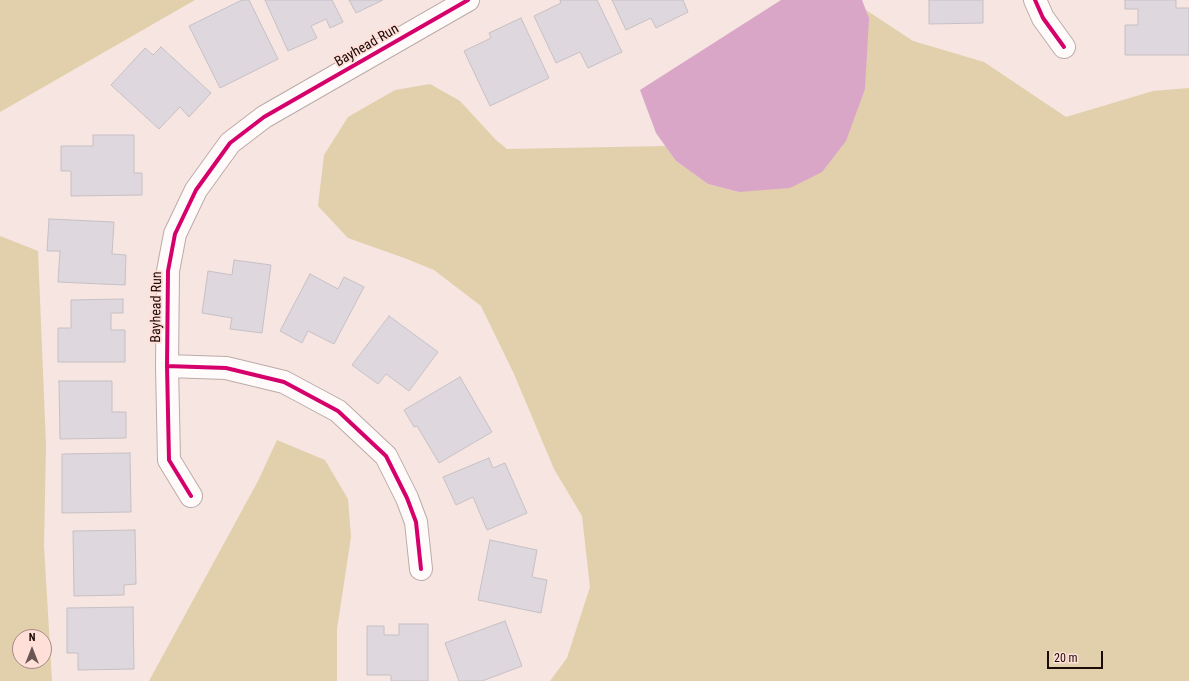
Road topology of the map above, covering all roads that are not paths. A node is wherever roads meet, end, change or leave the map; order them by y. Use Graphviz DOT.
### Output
graph roads {
  1 [pos="468,0"];
  2 [pos="1035,0"];
  3 [pos="1064,47"];
  4 [pos="167,366"];
  5 [pos="191,496"];
  6 [pos="421,568"];
  1 -- 4 [label="street, Bayhead Run"];
  2 -- 3 [label="street"];
  4 -- 5 [label="street, Bayhead Run"];
  4 -- 6 [label="street"];
}
